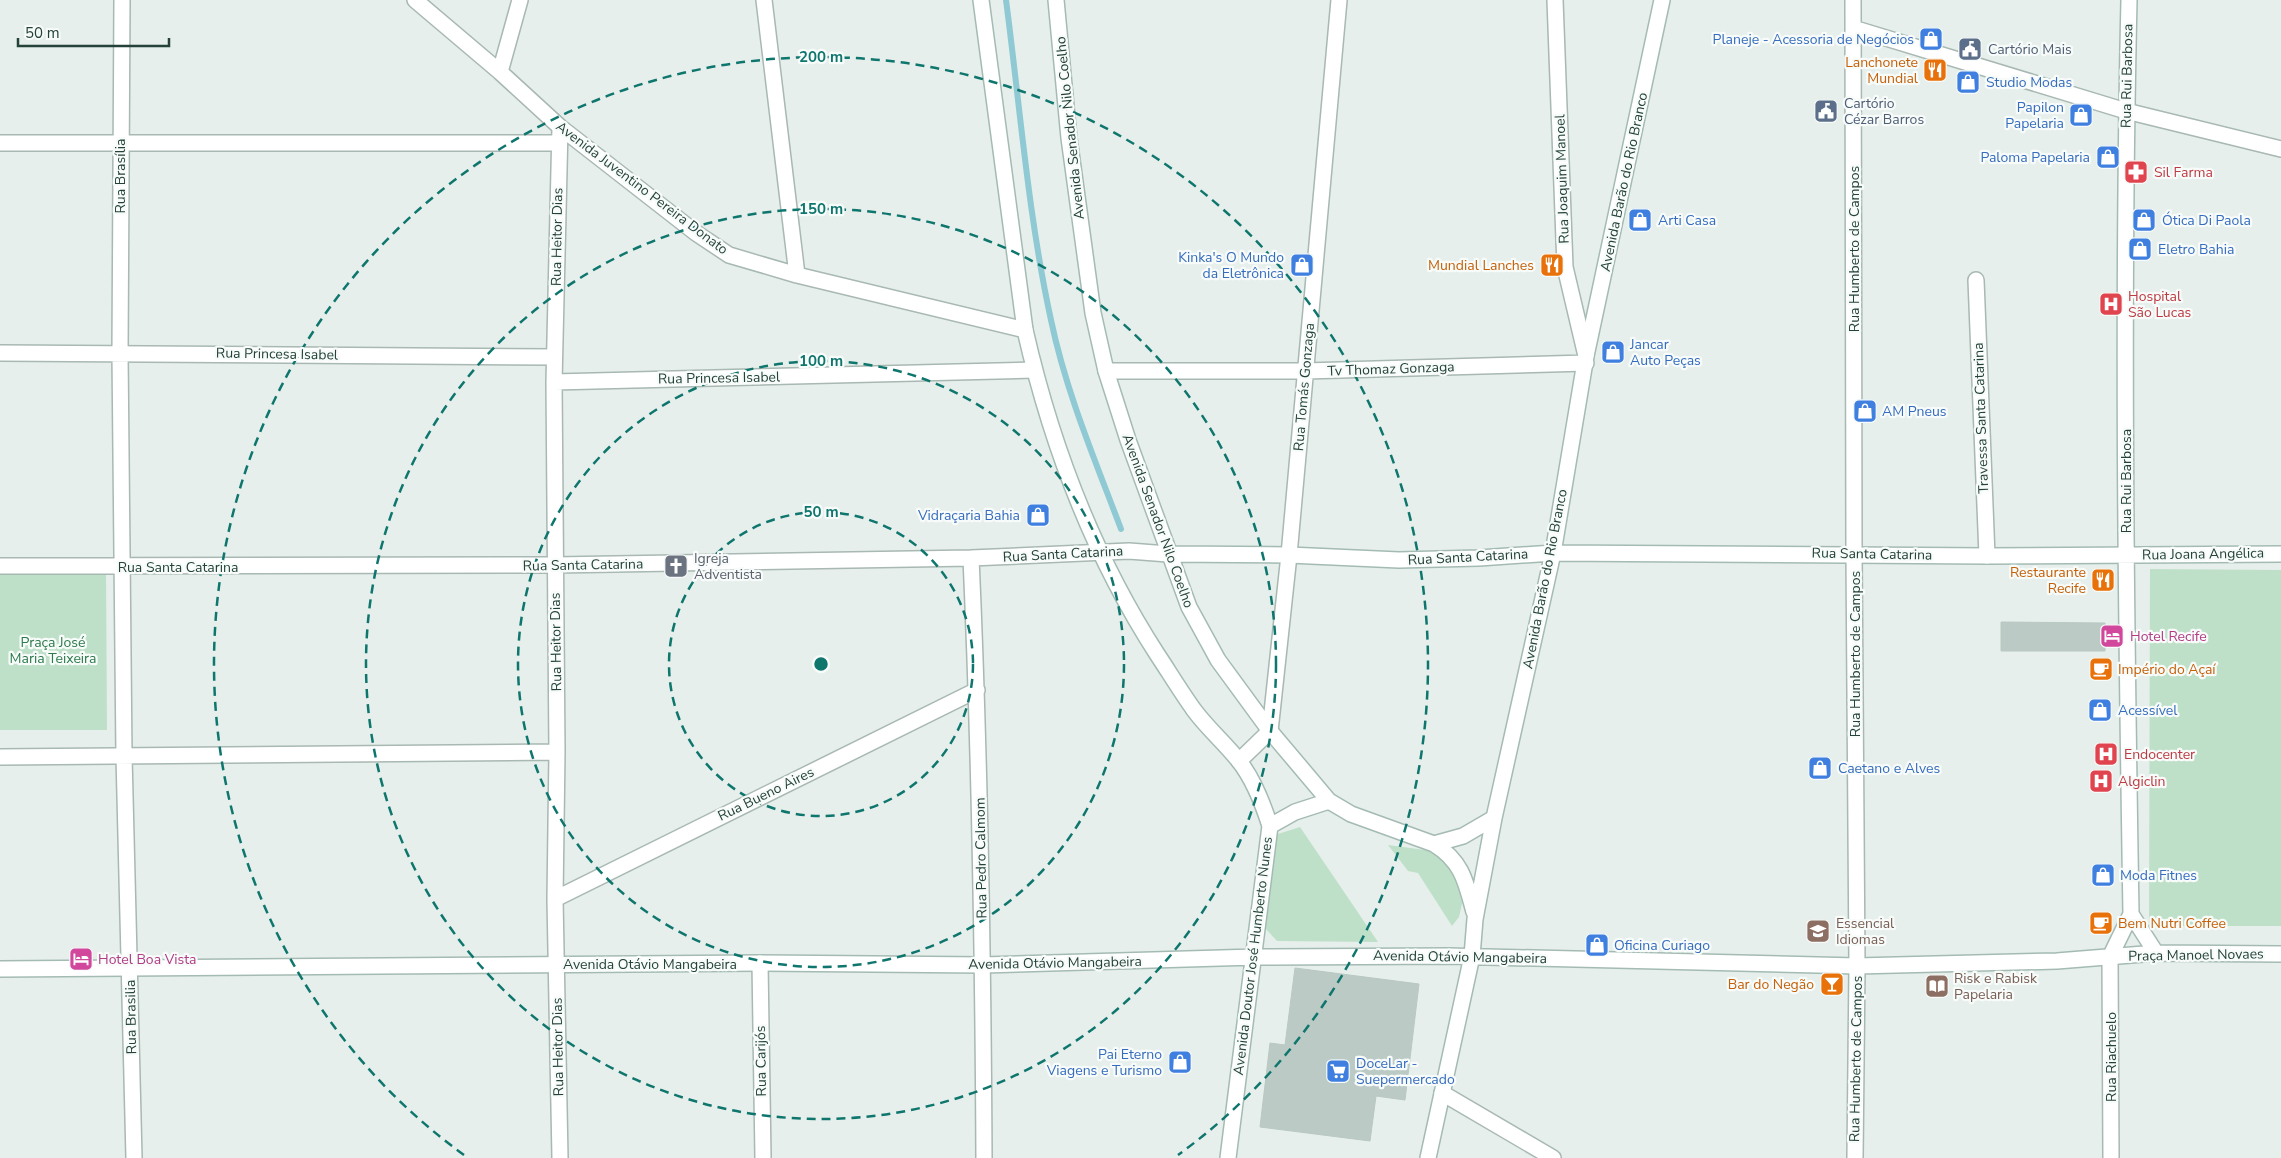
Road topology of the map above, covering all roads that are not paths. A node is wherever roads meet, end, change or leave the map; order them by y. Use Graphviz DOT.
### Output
graph roads {
  1 [pos="122,0"];
  2 [pos="414,0"];
  3 [pos="520,0"];
  4 [pos="764,0"];
  5 [pos="981,0"];
  6 [pos="1056,0"];
  7 [pos="1339,0"];
  8 [pos="1555,0"];
  9 [pos="1662,0"];
  10 [pos="1853,0"];
  11 [pos="2129,0"];
  12 [pos="1853,28"];
  13 [pos="500,72"];
  14 [pos="2126,111"];
  15 [pos="560,126"];
  16 [pos="0,143"];
  17 [pos="120,143"];
  18 [pos="559,143"];
  19 [pos="2281,149"];
  20 [pos="797,275"];
  21 [pos="1976,280"];
  22 [pos="1025,330"];
  23 [pos="0,353"];
  24 [pos="120,353"];
  25 [pos="554,357"];
  26 [pos="1586,360"];
  27 [pos="1034,370"];
  28 [pos="1106,371"];
  29 [pos="1305,371"];
  30 [pos="554,382"];
  31 [pos="1099,553"];
  32 [pos="1553,553"];
  33 [pos="1168,554"];
  34 [pos="1854,554"];
  35 [pos="2281,554"];
  36 [pos="1289,555"];
  37 [pos="2126,555"];
  38 [pos="1987,556"];
  39 [pos="971,558"];
  40 [pos="0,566"];
  41 [pos="555,566"];
  42 [pos="123,567"];
  43 [pos="977,690"];
  44 [pos="1270,730"];
  45 [pos="557,752"];
  46 [pos="124,756"];
  47 [pos="0,757"];
  48 [pos="1239,761"];
  49 [pos="1329,801"];
  50 [pos="1494,818"];
  51 [pos="1270,826"];
  52 [pos="1434,844"];
  53 [pos="555,899"];
  54 [pos="2131,914"];
  55 [pos="1475,919"];
  56 [pos="2156,953"];
  57 [pos="2281,954"];
  58 [pos="1472,956"];
  59 [pos="1255,957"];
  60 [pos="2110,957"];
  61 [pos="760,963"];
  62 [pos="557,964"];
  63 [pos="983,966"];
  64 [pos="1857,966"];
  65 [pos="130,967"];
  66 [pos="0,969"];
  67 [pos="1442,1093"];
  68 [pos="134,1158"];
  69 [pos="560,1158"];
  70 [pos="762,1158"];
  71 [pos="984,1158"];
  72 [pos="1228,1158"];
  73 [pos="1428,1158"];
  74 [pos="1553,1158"];
  75 [pos="1855,1158"];
  76 [pos="2111,1158"];
  1 -- 17 [label="street, Rua Brasília"];
  2 -- 13 [label="street, Avenida Juventino Pereira Donato"];
  3 -- 13 [label="street"];
  4 -- 20 [label="street"];
  5 -- 22 [label="street"];
  6 -- 28 [label="street, Avenida Senador Nilo Coelho"];
  7 -- 29 [label="street, Rua Tomás Gonzaga"];
  8 -- 26 [label="street, Rua Joaquim Manoel"];
  9 -- 26 [label="street, Avenida Barão do Rio Branco"];
  10 -- 12 [label="street, Rua Humberto de Campos"];
  11 -- 14 [label="street, Rua Rui Barbosa"];
  12 -- 14 [label="street"];
  12 -- 34 [label="street, Rua Humberto de Campos"];
  13 -- 15 [label="street, Avenida Juventino Pereira Donato"];
  14 -- 19 [label="street"];
  14 -- 37 [label="street, Rua Rui Barbosa"];
  15 -- 18 [label="street, Rua Heitor Dias"];
  15 -- 20 [label="street, Avenida Juventino Pereira Donato"];
  16 -- 17 [label="street"];
  17 -- 18 [label="street"];
  17 -- 24 [label="street, Rua Brasília"];
  18 -- 25 [label="street, Rua Heitor Dias"];
  20 -- 22 [label="street, Avenida Juventino Pereira Donato"];
  21 -- 38 [label="street, Travessa Santa Catarina"];
  22 -- 27 [label="street"];
  23 -- 24 [label="street, Rua Princesa Isabel"];
  24 -- 25 [label="street, Rua Princesa Isabel"];
  24 -- 42 [label="street, Rua Brasília"];
  25 -- 30 [label="street, Rua Heitor Dias"];
  26 -- 29 [label="street, Tv Thomaz Gonzaga"];
  26 -- 32 [label="street, Avenida Barão do Rio Branco"];
  27 -- 30 [label="street, Rua Princesa Isabel"];
  27 -- 31 [label="street"];
  28 -- 29 [label="street, Tv Thomaz Gonzaga"];
  28 -- 33 [label="street, Avenida Senador Nilo Coelho"];
  29 -- 36 [label="street, Rua Tomás Gonzaga"];
  30 -- 41 [label="street, Rua Heitor Dias"];
  31 -- 33 [label="street, Rua Santa Catarina"];
  31 -- 39 [label="street, Rua Santa Catarina"];
  31 -- 48 [label="street"];
  32 -- 34 [label="street, Rua Santa Catarina"];
  32 -- 36 [label="street, Rua Santa Catarina"];
  32 -- 50 [label="street, Avenida Barão do Rio Branco"];
  33 -- 36 [label="street, Rua Santa Catarina"];
  33 -- 44 [label="street, Avenida Senador Nilo Coelho"];
  34 -- 38 [label="street, Rua Santa Catarina"];
  34 -- 64 [label="street, Rua Humberto de Campos"];
  35 -- 37 [label="street, Rua Joana Angélica"];
  36 -- 44 [label="street, Rua Tomás Gonzaga"];
  37 -- 38 [label="street, Rua Santa Catarina"];
  37 -- 54 [label="street, Rua Rui Barbosa"];
  39 -- 41 [label="street, Rua Santa Catarina"];
  39 -- 43 [label="street, Rua Pedro Calmom"];
  40 -- 42 [label="street, Rua Santa Catarina"];
  41 -- 42 [label="street, Rua Santa Catarina"];
  41 -- 45 [label="street, Rua Heitor Dias"];
  42 -- 46 [label="street, Rua Brasilia"];
  43 -- 53 [label="street, Rua Bueno Aires"];
  43 -- 63 [label="street, Rua Pedro Calmom"];
  44 -- 48 [label="street"];
  44 -- 49 [label="street, Avenida Senador Nilo Coelho"];
  45 -- 46 [label="street"];
  45 -- 53 [label="street, Rua Heitor Dias"];
  46 -- 47 [label="street"];
  46 -- 65 [label="street, Rua Brasilia"];
  48 -- 51 [label="street, Avenida Doutor José Humberto Nunes"];
  49 -- 51 [label="street"];
  49 -- 52 [label="street, Avenida Senador Nilo Coelho"];
  50 -- 52 [label="street"];
  50 -- 55 [label="street, Avenida Barão do Rio Branco"];
  51 -- 59 [label="street, Avenida Doutor José Humberto Nunes"];
  52 -- 55 [label="street, Avenida Senador Nilo Coelho"];
  53 -- 62 [label="street, Rua Heitor Dias"];
  54 -- 56 [label="street"];
  54 -- 60 [label="street, Rua Rui Barbosa"];
  55 -- 58 [label="street, Avenida Barão do Rio Branco"];
  56 -- 57 [label="street, Praça Manoel Novaes"];
  56 -- 60 [label="street, Praça Manoel Novaes"];
  58 -- 59 [label="street, Avenida Otávio Mangabeira"];
  58 -- 64 [label="street, Avenida Otávio Mangabeira"];
  58 -- 67 [label="street, Avenida Barão do Rio Branco"];
  59 -- 63 [label="street, Avenida Otávio Mangabeira"];
  59 -- 72 [label="street, Avenida Doutor José Humberto Nunes"];
  60 -- 64 [label="street, Avenida Otávio Mangabeira"];
  60 -- 76 [label="street, Rua Riachuelo"];
  61 -- 62 [label="street, Avenida Otávio Mangabeira"];
  61 -- 63 [label="street, Avenida Otávio Mangabeira"];
  61 -- 70 [label="street, Rua Carijós"];
  62 -- 65 [label="street, Avenida Otávio Mangabeira"];
  62 -- 69 [label="street, Rua Heitor Dias"];
  63 -- 71 [label="street, Rua Pedro Calmom"];
  64 -- 75 [label="street, Rua Humberto de Campos"];
  65 -- 66 [label="street, Avenida Otávio Mangabeira"];
  65 -- 68 [label="street, Rua Brasilia"];
  67 -- 73 [label="street, Avenida Barão do Rio Branco"];
  67 -- 74 [label="street"];
}
